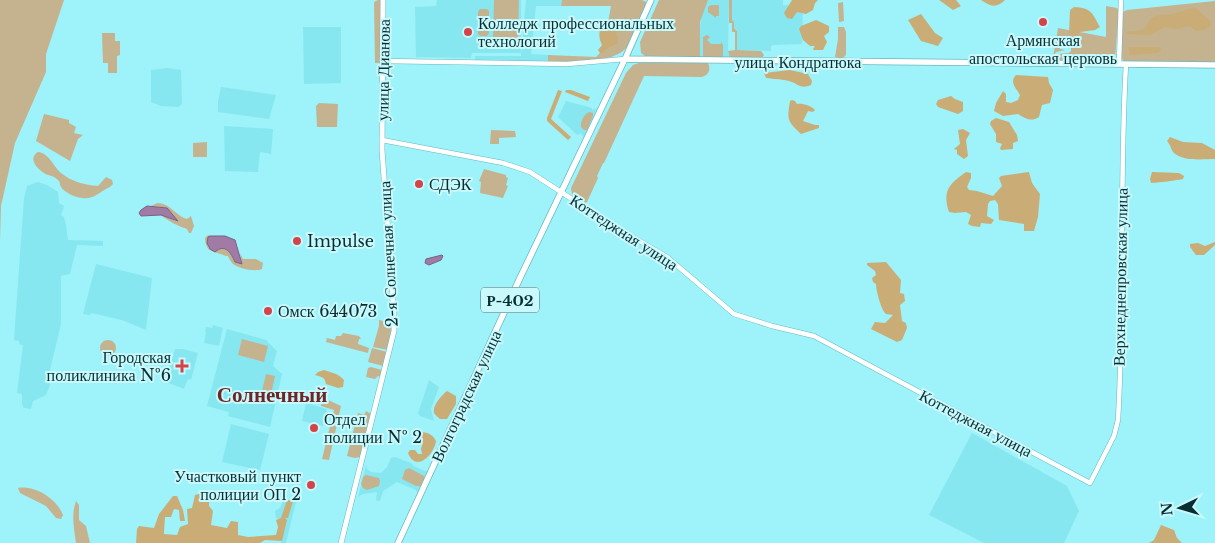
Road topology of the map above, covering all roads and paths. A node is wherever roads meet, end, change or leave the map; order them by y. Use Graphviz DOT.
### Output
graph roads {
  1 [pos="383,0"];
  2 [pos="653,0"];
  3 [pos="1121,0"];
  4 [pos="625,59"];
  5 [pos="382,61"];
  6 [pos="1119,64"];
  7 [pos="1126,64"];
  8 [pos="1215,65"];
  9 [pos="382,140"];
  10 [pos="563,192"];
  11 [pos="1090,483"];
  12 [pos="341,543"];
  13 [pos="398,543"];
  1 -- 5 [label="main road, улица Дианова"];
  2 -- 4 [label="main road, Волгоградская улица"];
  3 -- 6 [label="street"];
  4 -- 5 [label="street, улица Кондратюка"];
  4 -- 6 [label="main road, улица Кондратюка"];
  4 -- 10 [label="main road, Волгоградская улица / Р-402"];
  5 -- 9 [label="main road, улица Дианова"];
  6 -- 7 [label="main road, улица Кондратюка"];
  7 -- 8 [label="main road, улица Кондратюка"];
  7 -- 11 [label="street, Верхнеднепровская улица"];
  9 -- 10 [label="street, Коттеджная улица"];
  9 -- 12 [label="main road, 2-я Солнечная улица"];
  10 -- 11 [label="street, Коттеджная улица"];
  10 -- 13 [label="main road, Волгоградская улица / Р-402"];
}
